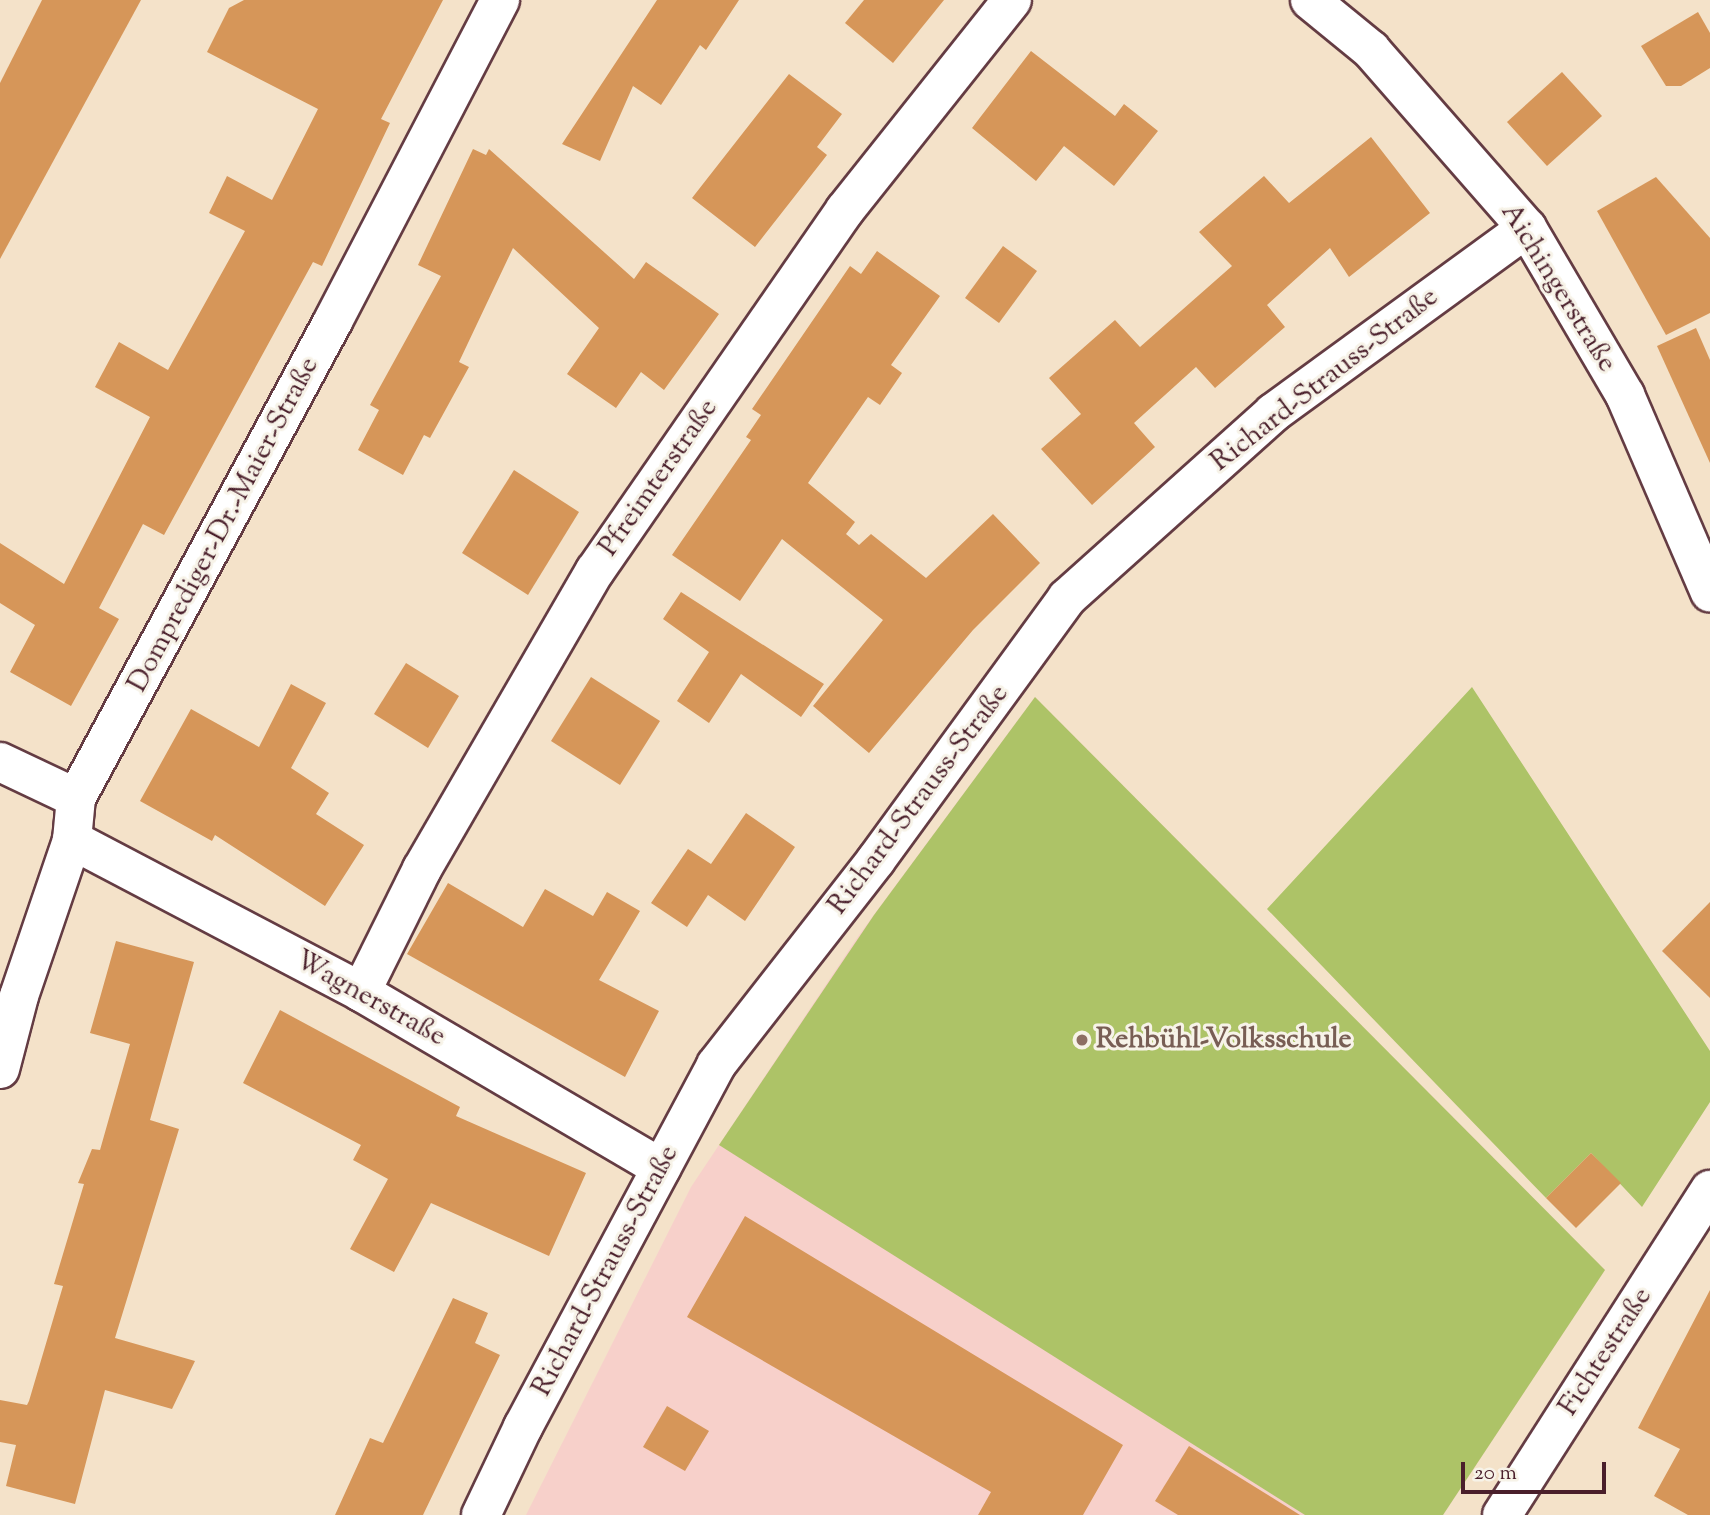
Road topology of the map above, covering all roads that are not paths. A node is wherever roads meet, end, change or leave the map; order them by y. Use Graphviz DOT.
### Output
graph roads {
  1 [pos="500,0"];
  2 [pos="1012,0"];
  3 [pos="1310,0"];
  4 [pos="1527,228"];
  5 [pos="1710,592"];
  6 [pos="0,762"];
  7 [pos="76,798"];
  8 [pos="72,840"];
  9 [pos="361,992"];
  10 [pos="0,1069"];
  11 [pos="661,1168"];
  12 [pos="1710,1190"];
  13 [pos="481,1515"];
  14 [pos="1502,1515"];
  1 -- 7 [label="street, Domprediger-Dr.-Maier-Straße"];
  2 -- 9 [label="street, Pfreimterstraße"];
  3 -- 4 [label="street, Aichingerstraße"];
  4 -- 5 [label="street, Aichingerstraße"];
  4 -- 11 [label="street, Richard-Strauss-Straße"];
  6 -- 7 [label="street"];
  7 -- 8 [label="street, Domprediger-Dr.-Maier-Straße"];
  8 -- 9 [label="street, Wagnerstraße"];
  8 -- 10 [label="street, Domprediger-Dr.-Maier-Straße"];
  9 -- 11 [label="street, Wagnerstraße"];
  11 -- 13 [label="street, Richard-Strauss-Straße"];
  12 -- 14 [label="street, Fichtestraße"];
}
